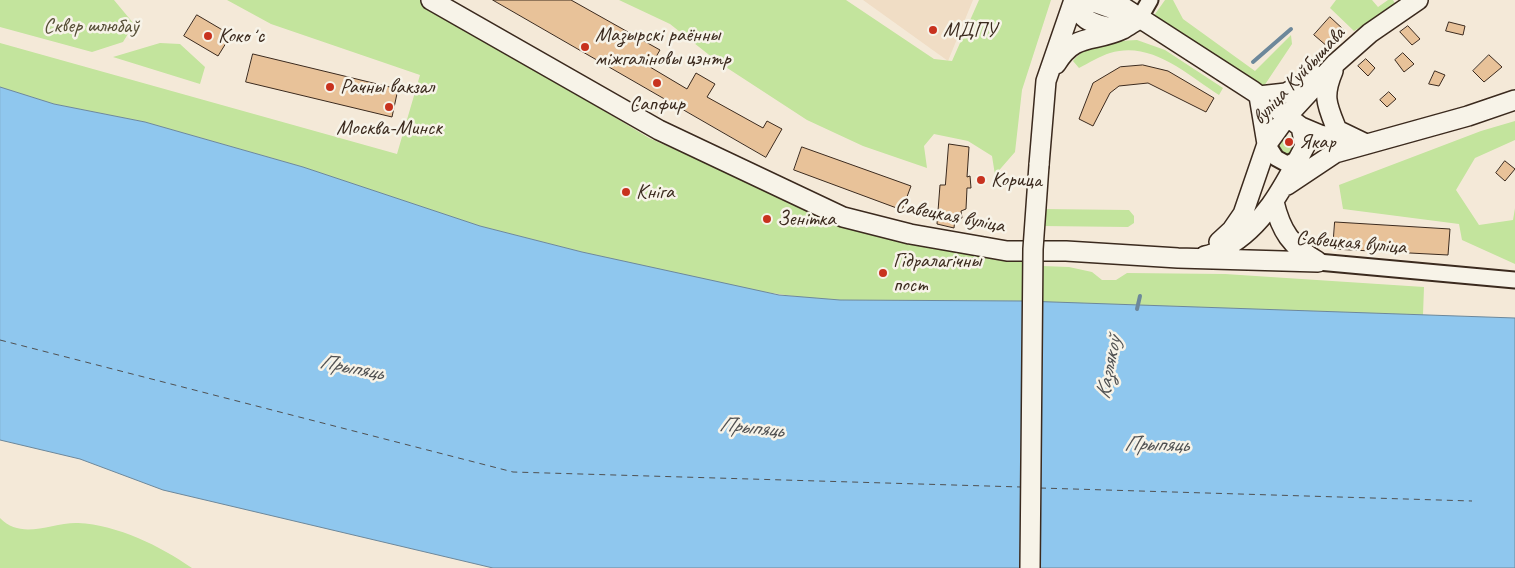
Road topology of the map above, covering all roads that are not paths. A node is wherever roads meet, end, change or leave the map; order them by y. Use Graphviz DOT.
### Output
graph roads {
  1 [pos="431,0"];
  2 [pos="1075,0"];
  3 [pos="1088,0"];
  4 [pos="1112,0"];
  5 [pos="1150,0"];
  6 [pos="1418,0"];
  7 [pos="1139,19"];
  8 [pos="1121,30"];
  9 [pos="1336,63"];
  10 [pos="1046,81"];
  11 [pos="1259,96"];
  12 [pos="1515,100"];
  13 [pos="1295,121"];
  14 [pos="1267,144"];
  15 [pos="1366,144"];
  16 [pos="1298,159"];
  17 [pos="1277,196"];
  18 [pos="1242,214"];
  19 [pos="1245,234"];
  20 [pos="1178,258"];
  21 [pos="1264,260"];
  22 [pos="1318,262"];
  23 [pos="1515,280"];
  24 [pos="1030,568"];
  1 -- 20 [label="main road, Савецкая вуліца"];
  2 -- 8 [label="main road"];
  2 -- 10 [label="main road"];
  3 -- 7 [label="main road"];
  4 -- 7 [label="main road"];
  5 -- 7 [label="street"];
  6 -- 9 [label="main road, вуліца Куйбышава"];
  7 -- 8 [label="main road"];
  7 -- 11 [label="main road"];
  8 -- 10 [label="main road"];
  9 -- 11 [label="main road"];
  9 -- 13 [label="main road, вуліца Куйбышава"];
  9 -- 15 [label="main road"];
  10 -- 24 [label="main road, bridge"];
  11 -- 13 [label="main road"];
  11 -- 14 [label="main road"];
  12 -- 15 [label="main road"];
  13 -- 14 [label="main road, вуліца Куйбышава"];
  13 -- 15 [label="main road"];
  13 -- 16 [label="main road"];
  14 -- 16 [label="street"];
  14 -- 18 [label="main road, вуліца Куйбышава"];
  15 -- 17 [label="main road"];
  16 -- 17 [label="main road"];
  17 -- 19 [label="main road"];
  17 -- 22 [label="main road"];
  18 -- 19 [label="main road"];
  18 -- 20 [label="main road, вуліца Куйбышава"];
  19 -- 20 [label="main road"];
  19 -- 21 [label="main road"];
  20 -- 21 [label="main road, Савецкая вуліца"];
  21 -- 22 [label="main road, Савецкая вуліца"];
  22 -- 23 [label="street, Савецкая вуліца"];
}
